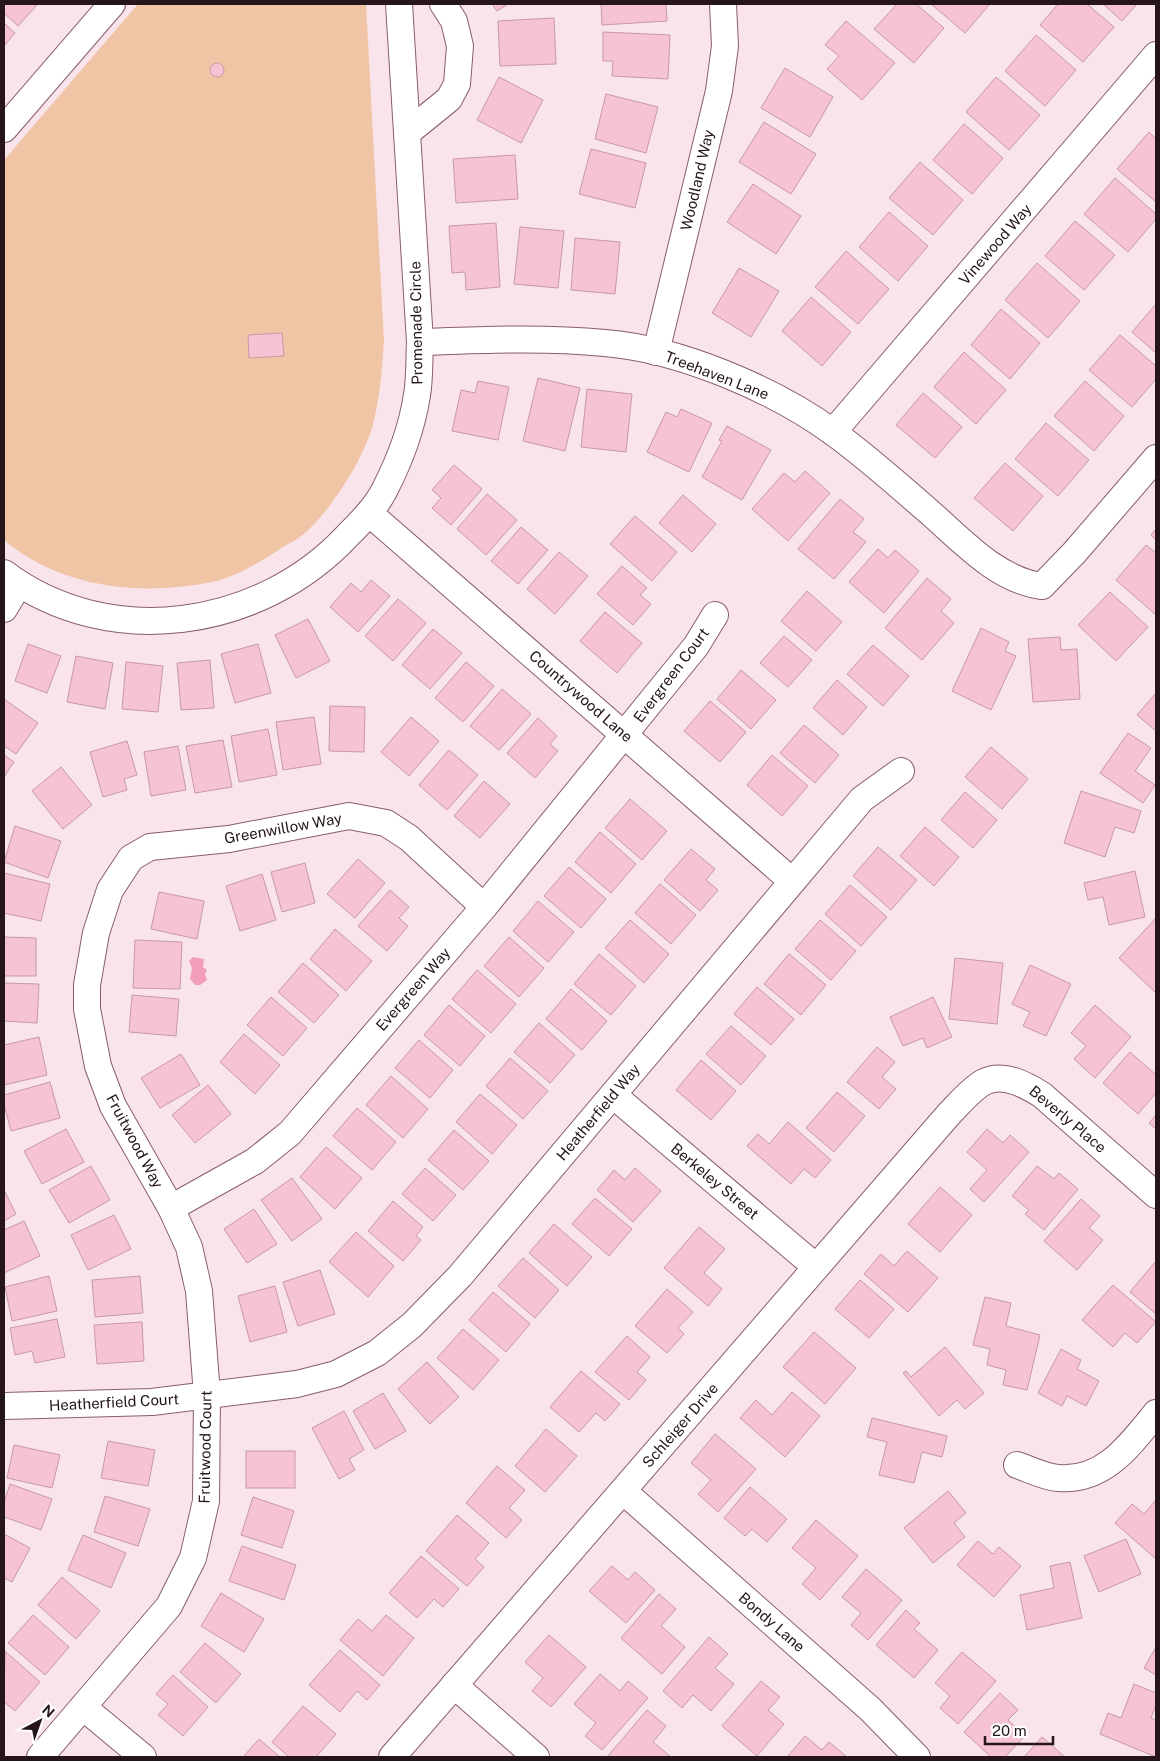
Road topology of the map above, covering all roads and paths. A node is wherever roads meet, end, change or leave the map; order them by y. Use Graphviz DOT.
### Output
graph roads {
  1 [pos="112,4"];
  2 [pos="399,4"];
  3 [pos="443,4"];
  4 [pos="727,5"];
  5 [pos="1156,55"];
  6 [pos="4,129"];
  7 [pos="407,132"];
  8 [pos="420,342"];
  9 [pos="656,352"];
  10 [pos="833,432"];
  11 [pos="1156,458"];
  12 [pos="369,513"];
  13 [pos="11,579"];
  14 [pos="4,609"];
  15 [pos="715,615"];
  16 [pos="625,734"];
  17 [pos="901,771"];
  18 [pos="120,871"];
  19 [pos="792,881"];
  20 [pos="484,907"];
  21 [pos="970,1094"];
  22 [pos="613,1095"];
  23 [pos="1156,1195"];
  24 [pos="171,1208"];
  25 [pos="816,1267"];
  26 [pos="254,1389"];
  27 [pos="207,1395"];
  28 [pos="4,1406"];
  29 [pos="1156,1413"];
  30 [pos="1017,1465"];
  31 [pos="623,1491"];
  32 [pos="454,1685"];
  33 [pos="83,1707"];
  34 [pos="40,1757"];
  35 [pos="143,1757"];
  36 [pos="392,1757"];
  37 [pos="536,1757"];
  38 [pos="917,1757"];
  1 -- 6 [label="street"];
  2 -- 7 [label="street, Promenade Circle"];
  3 -- 7 [label="street"];
  4 -- 9 [label="street, Woodland Way"];
  5 -- 10 [label="street, Vinewood Way"];
  7 -- 8 [label="street, Promenade Circle"];
  8 -- 9 [label="street, Treehaven Lane"];
  8 -- 12 [label="street, Promenade Circle"];
  9 -- 10 [label="street, Treehaven Lane"];
  10 -- 11 [label="street, Treehaven Lane"];
  12 -- 13 [label="street, Promenade Circle"];
  12 -- 16 [label="street, Countrywood Lane"];
  13 -- 14 [label="street"];
  15 -- 16 [label="street, Evergreen Court"];
  16 -- 19 [label="street, Countrywood Lane"];
  16 -- 20 [label="street, Evergreen Way"];
  17 -- 19 [label="street, Heatherfield Way"];
  18 -- 20 [label="street, Greenwillow Way"];
  18 -- 24 [label="street, Fruitwood Way"];
  19 -- 22 [label="street, Heatherfield Way"];
  20 -- 24 [label="street, Evergreen Way"];
  21 -- 23 [label="street, Beverly Place"];
  21 -- 25 [label="street, Schleiger Drive"];
  22 -- 25 [label="street, Berkeley Street"];
  22 -- 26 [label="street, Heatherfield Way"];
  24 -- 27 [label="street, Fruitwood Court"];
  25 -- 31 [label="street, Schleiger Drive"];
  26 -- 27 [label="street, Heatherfield Court"];
  27 -- 28 [label="street, Heatherfield Court"];
  27 -- 33 [label="street, Fruitwood Court"];
  29 -- 30 [label="street"];
  31 -- 32 [label="street, Schleiger Drive"];
  31 -- 38 [label="street, Bondy Lane"];
  32 -- 36 [label="street, Schleiger Drive"];
  32 -- 37 [label="street"];
  33 -- 34 [label="street, Fruitwood Court"];
  33 -- 35 [label="street"];
}
